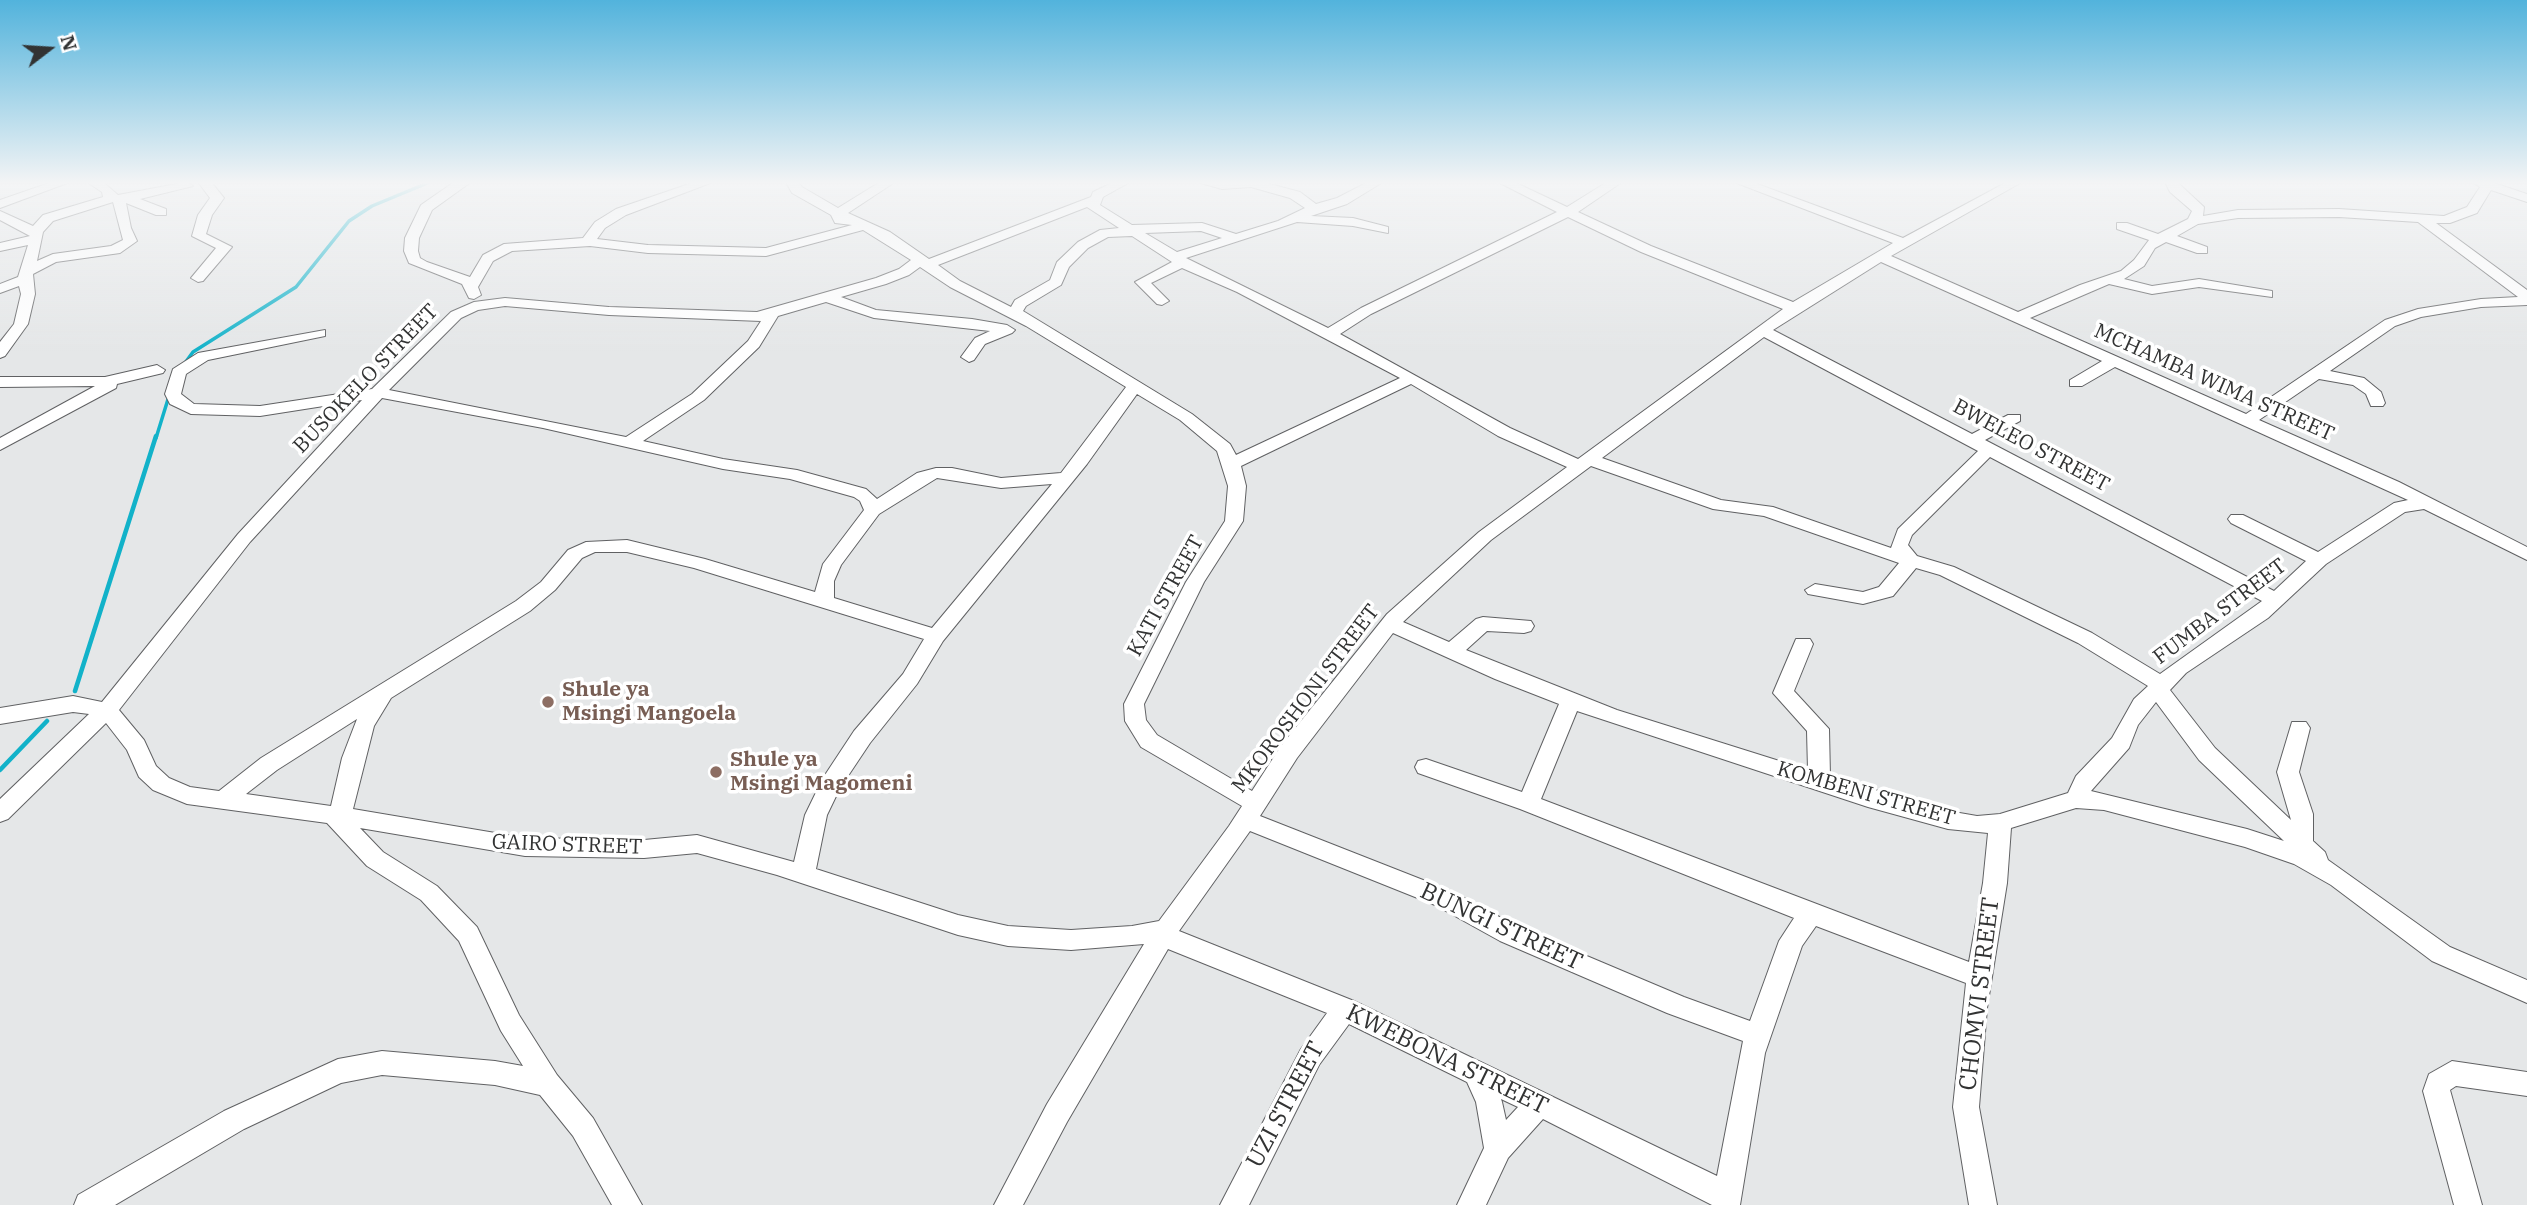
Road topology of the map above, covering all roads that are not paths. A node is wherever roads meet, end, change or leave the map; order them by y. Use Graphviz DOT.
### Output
graph roads {
  1 [pos="26,238"];
  2 [pos="35,238"];
  3 [pos="130,238"];
  4 [pos="204,238"];
  5 [pos="412,238"];
  6 [pos="590,238"];
  7 [pos="821,238"];
  8 [pos="889,238"];
  9 [pos="990,238"];
  10 [pos="1092,238"];
  11 [pos="1144,238"];
  12 [pos="1237,238"];
  13 [pos="1514,238"];
  14 [pos="1625,238"];
  15 [pos="1892,238"];
  16 [pos="1914,238"];
  17 [pos="2156,238"];
  18 [pos="2446,238"];
  19 [pos="590,242"];
  20 [pos="1905,243"];
  21 [pos="0,247"];
  22 [pos="2202,250"];
  23 [pos="1880,256"];
  24 [pos="1180,260"];
  25 [pos="923,263"];
  26 [pos="26,275"];
  27 [pos="198,278"];
  28 [pos="2109,280"];
  29 [pos="471,286"];
  30 [pos="0,289"];
  31 [pos="2267,294"];
  32 [pos="829,298"];
  33 [pos="2527,299"];
  34 [pos="1162,301"];
  35 [pos="474,306"];
  36 [pos="1794,308"];
  37 [pos="771,316"];
  38 [pos="2018,318"];
  39 [pos="1019,323"];
  40 [pos="1765,332"];
  41 [pos="320,333"];
  42 [pos="1328,335"];
  43 [pos="0,353"];
  44 [pos="969,357"];
  45 [pos="2114,362"];
  46 [pos="157,370"];
  47 [pos="2318,374"];
  48 [pos="1412,378"];
  49 [pos="117,381"];
  50 [pos="0,382"];
  51 [pos="2076,383"];
  52 [pos="1134,387"];
  53 [pos="379,393"];
  54 [pos="2377,403"];
  55 [pos="2014,418"];
  56 [pos="2247,421"];
  57 [pos="0,430"];
  58 [pos="27,430"];
  59 [pos="1970,440"];
  60 [pos="628,443"];
  61 [pos="0,445"];
  62 [pos="1988,450"];
  63 [pos="1585,463"];
  64 [pos="1232,464"];
  65 [pos="1066,478"];
  66 [pos="2427,503"];
  67 [pos="873,510"];
  68 [pos="2237,519"];
  69 [pos="2527,554"];
  70 [pos="2319,560"];
  71 [pos="1911,561"];
  72 [pos="1815,590"];
  73 [pos="824,600"];
  74 [pos="2276,600"];
  75 [pos="1390,624"];
  76 [pos="1524,626"];
  77 [pos="936,636"];
  78 [pos="1803,644"];
  79 [pos="1452,651"];
  80 [pos="2160,687"];
  81 [pos="386,690"];
  82 [pos="1571,701"];
  83 [pos="107,710"];
  84 [pos="0,716"];
  85 [pos="2299,728"];
  86 [pos="1426,767"];
  87 [pos="1819,782"];
  88 [pos="224,799"];
  89 [pos="2076,799"];
  90 [pos="1528,803"];
  91 [pos="1249,811"];
  92 [pos="0,813"];
  93 [pos="337,815"];
  94 [pos="2000,823"];
  95 [pos="2302,845"];
  96 [pos="803,874"];
  97 [pos="2334,875"];
  98 [pos="1811,914"];
  99 [pos="1165,933"];
  100 [pos="1979,976"];
  101 [pos="2527,992"];
  102 [pos="1345,1009"];
  103 [pos="1758,1035"];
  104 [pos="1477,1074"];
  105 [pos="548,1084"];
  106 [pos="2527,1084"];
  107 [pos="1538,1105"];
  108 [pos="1498,1149"];
  109 [pos="1726,1201"];
  110 [pos="88,1205"];
  111 [pos="628,1205"];
  112 [pos="1008,1205"];
  113 [pos="1234,1205"];
  114 [pos="1471,1205"];
  115 [pos="1983,1205"];
  116 [pos="2468,1205"];
  1 -- 21 [label="street"];
  2 -- 26 [label="street"];
  3 -- 26 [label="street"];
  4 -- 27 [label="street"];
  5 -- 29 [label="street"];
  6 -- 19 [label="street"];
  7 -- 19 [label="street"];
  8 -- 25 [label="street, KATI STREET"];
  9 -- 25 [label="street, BUSOKELO STREET"];
  10 -- 39 [label="street"];
  11 -- 24 [label="street"];
  12 -- 24 [label="street"];
  13 -- 42 [label="street"];
  14 -- 36 [label="street"];
  15 -- 20 [label="street"];
  16 -- 20 [label="street, MKOROSHONI STREET"];
  17 -- 22 [label="street"];
  17 -- 28 [label="street"];
  18 -- 33 [label="street"];
  19 -- 29 [label="street"];
  20 -- 23 [label="street, MKOROSHONI STREET"];
  23 -- 36 [label="street, MKOROSHONI STREET"];
  23 -- 38 [label="street, MCHAMBA WIMA STREET"];
  24 -- 34 [label="street"];
  24 -- 42 [label="street"];
  25 -- 32 [label="street, BUSOKELO STREET"];
  25 -- 39 [label="street, KATI STREET"];
  26 -- 30 [label="street"];
  26 -- 43 [label="street"];
  28 -- 31 [label="street"];
  28 -- 38 [label="street"];
  29 -- 35 [label="street"];
  32 -- 37 [label="street, BUSOKELO STREET"];
  32 -- 39 [label="street"];
  33 -- 47 [label="street"];
  35 -- 37 [label="street, BUSOKELO STREET"];
  35 -- 53 [label="street, BUSOKELO STREET"];
  36 -- 40 [label="street, MKOROSHONI STREET"];
  37 -- 60 [label="street"];
  38 -- 45 [label="street, MCHAMBA WIMA STREET"];
  39 -- 44 [label="street"];
  39 -- 52 [label="street, KATI STREET"];
  40 -- 59 [label="street, BWELEO STREET"];
  40 -- 63 [label="street, MKOROSHONI STREET"];
  41 -- 53 [label="street"];
  42 -- 48 [label="street"];
  45 -- 51 [label="street"];
  45 -- 56 [label="street, MCHAMBA WIMA STREET"];
  46 -- 49 [label="street"];
  47 -- 54 [label="street"];
  47 -- 56 [label="street"];
  48 -- 63 [label="street"];
  48 -- 64 [label="street"];
  49 -- 50 [label="street"];
  49 -- 58 [label="street"];
  52 -- 64 [label="street, KATI STREET"];
  52 -- 65 [label="street"];
  53 -- 60 [label="street"];
  53 -- 83 [label="street, BUSOKELO STREET"];
  55 -- 59 [label="street"];
  56 -- 66 [label="street, MCHAMBA WIMA STREET"];
  57 -- 58 [label="street"];
  58 -- 61 [label="street"];
  59 -- 62 [label="street, BWELEO STREET"];
  60 -- 67 [label="street"];
  62 -- 71 [label="street"];
  62 -- 74 [label="street, BWELEO STREET"];
  63 -- 71 [label="street"];
  63 -- 75 [label="street, MKOROSHONI STREET"];
  64 -- 91 [label="street, KATI STREET"];
  65 -- 67 [label="street"];
  65 -- 77 [label="street"];
  66 -- 69 [label="street, MCHAMBA WIMA STREET"];
  66 -- 70 [label="street, FUMBA STREET"];
  67 -- 73 [label="street"];
  68 -- 70 [label="street"];
  70 -- 74 [label="street, FUMBA STREET"];
  71 -- 72 [label="street"];
  71 -- 80 [label="street"];
  73 -- 77 [label="street"];
  73 -- 81 [label="street"];
  74 -- 80 [label="street, FUMBA STREET"];
  75 -- 79 [label="street, KOMBENI STREET"];
  75 -- 91 [label="street, MKOROSHONI STREET"];
  76 -- 79 [label="street"];
  77 -- 96 [label="street"];
  78 -- 87 [label="street"];
  79 -- 82 [label="street, KOMBENI STREET"];
  80 -- 89 [label="street, FUMBA STREET"];
  80 -- 95 [label="street"];
  81 -- 88 [label="street"];
  81 -- 93 [label="street"];
  82 -- 87 [label="street, KOMBENI STREET"];
  82 -- 90 [label="street"];
  83 -- 84 [label="street"];
  83 -- 88 [label="street, GAIRO STREET"];
  83 -- 92 [label="street, BUSOKELO STREET"];
  85 -- 95 [label="street"];
  86 -- 90 [label="street"];
  87 -- 94 [label="street, KOMBENI STREET"];
  88 -- 93 [label="street, GAIRO STREET"];
  89 -- 94 [label="street, KOMBENI STREET"];
  89 -- 97 [label="street, KOMBENI STREET"];
  90 -- 98 [label="street"];
  91 -- 99 [label="street, MKOROSHONI STREET"];
  91 -- 103 [label="street, BUNGI STREET"];
  93 -- 96 [label="street, GAIRO STREET"];
  93 -- 105 [label="street"];
  94 -- 100 [label="street, CHOMVI STREET"];
  95 -- 97 [label="street"];
  96 -- 99 [label="street, GAIRO STREET"];
  97 -- 101 [label="street, KOMBENI STREET"];
  98 -- 100 [label="street"];
  98 -- 103 [label="street"];
  99 -- 102 [label="street, KWEBONA STREET"];
  99 -- 112 [label="street, MKOROSHONI STREET"];
  100 -- 115 [label="street, CHOMVI STREET"];
  102 -- 104 [label="street, KWEBONA STREET"];
  102 -- 113 [label="street, UZI STREET"];
  103 -- 109 [label="street"];
  104 -- 107 [label="street, KWEBONA STREET"];
  104 -- 108 [label="street"];
  105 -- 110 [label="street"];
  105 -- 111 [label="street"];
  106 -- 116 [label="street"];
  107 -- 108 [label="street"];
  107 -- 109 [label="street, KWEBONA STREET"];
  108 -- 114 [label="street"];
}
